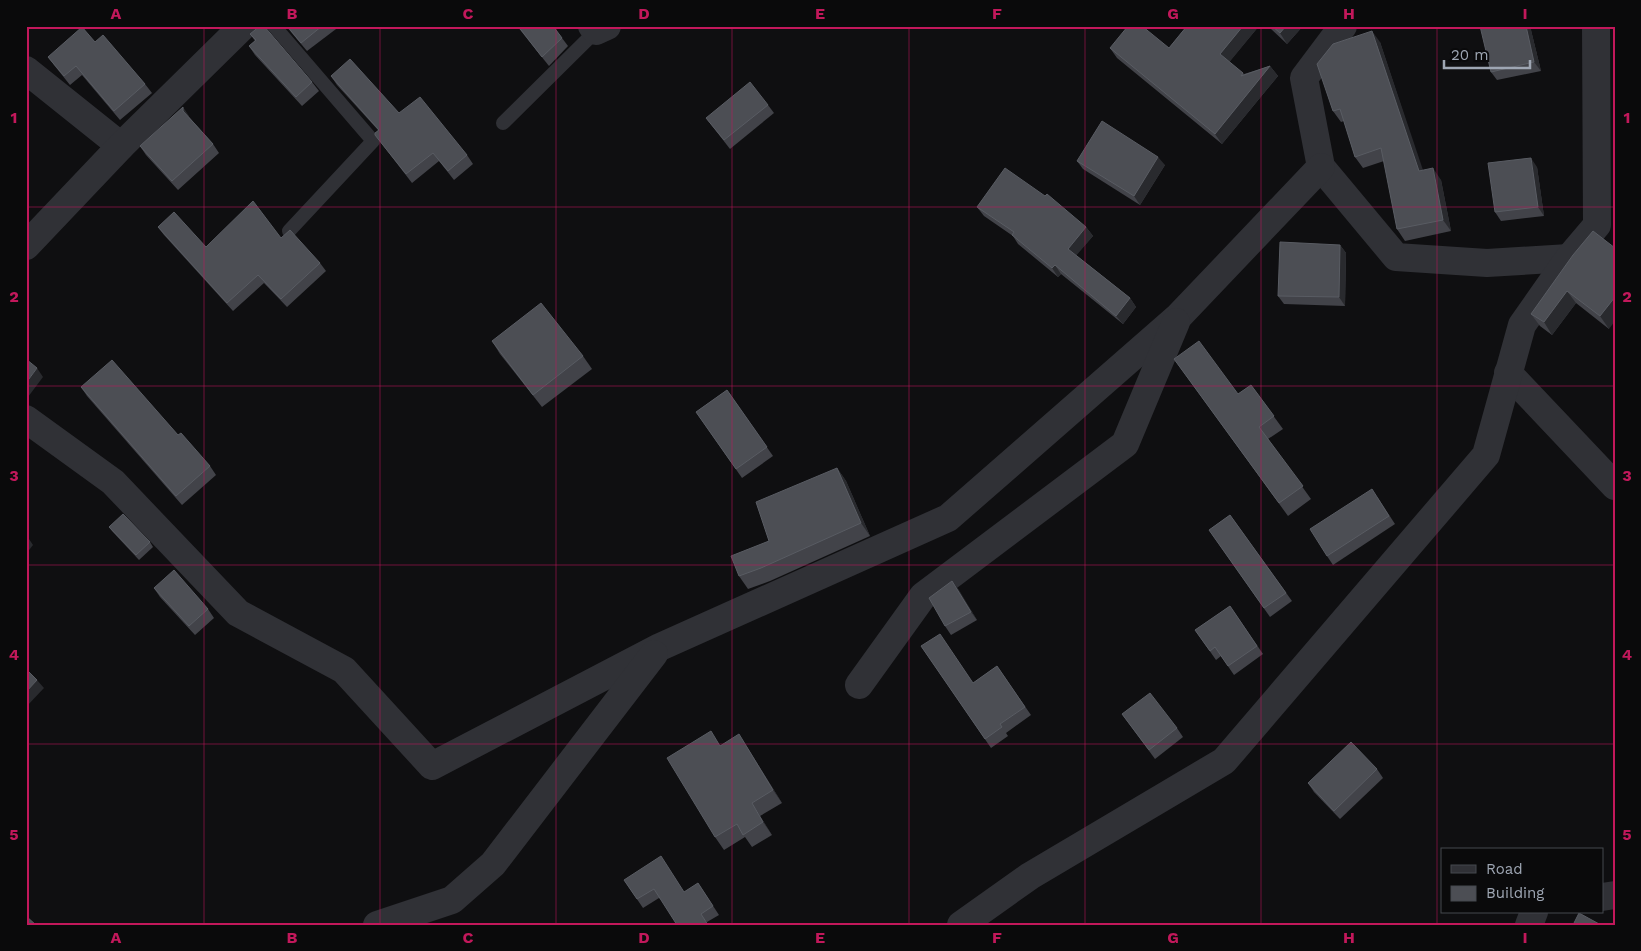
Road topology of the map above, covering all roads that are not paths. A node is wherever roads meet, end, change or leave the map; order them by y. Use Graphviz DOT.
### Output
graph roads {
  1 [pos="243,26"];
  2 [pos="274,26"];
  3 [pos="1344,26"];
  4 [pos="1596,26"];
  5 [pos="598,28"];
  6 [pos="26,70"];
  7 [pos="503,123"];
  8 [pos="121,146"];
  9 [pos="1322,167"];
  10 [pos="1606,224"];
  11 [pos="289,231"];
  12 [pos="26,246"];
  13 [pos="1570,258"];
  14 [pos="1179,316"];
  15 [pos="1508,373"];
  16 [pos="26,419"];
  17 [pos="1615,486"];
  18 [pos="660,647"];
  19 [pos="859,685"];
  20 [pos="376,925"];
  21 [pos="961,925"];
  1 -- 8 [label="street"];
  2 -- 11 [label="lane"];
  3 -- 9 [label="street"];
  4 -- 10 [label="street"];
  5 -- 7 [label="lane"];
  6 -- 8 [label="street"];
  8 -- 12 [label="street"];
  9 -- 13 [label="street"];
  9 -- 14 [label="street"];
  10 -- 13 [label="street"];
  13 -- 15 [label="street"];
  14 -- 18 [label="street"];
  14 -- 19 [label="street"];
  15 -- 17 [label="street"];
  15 -- 21 [label="street"];
  16 -- 18 [label="street"];
  18 -- 20 [label="street"];
}
